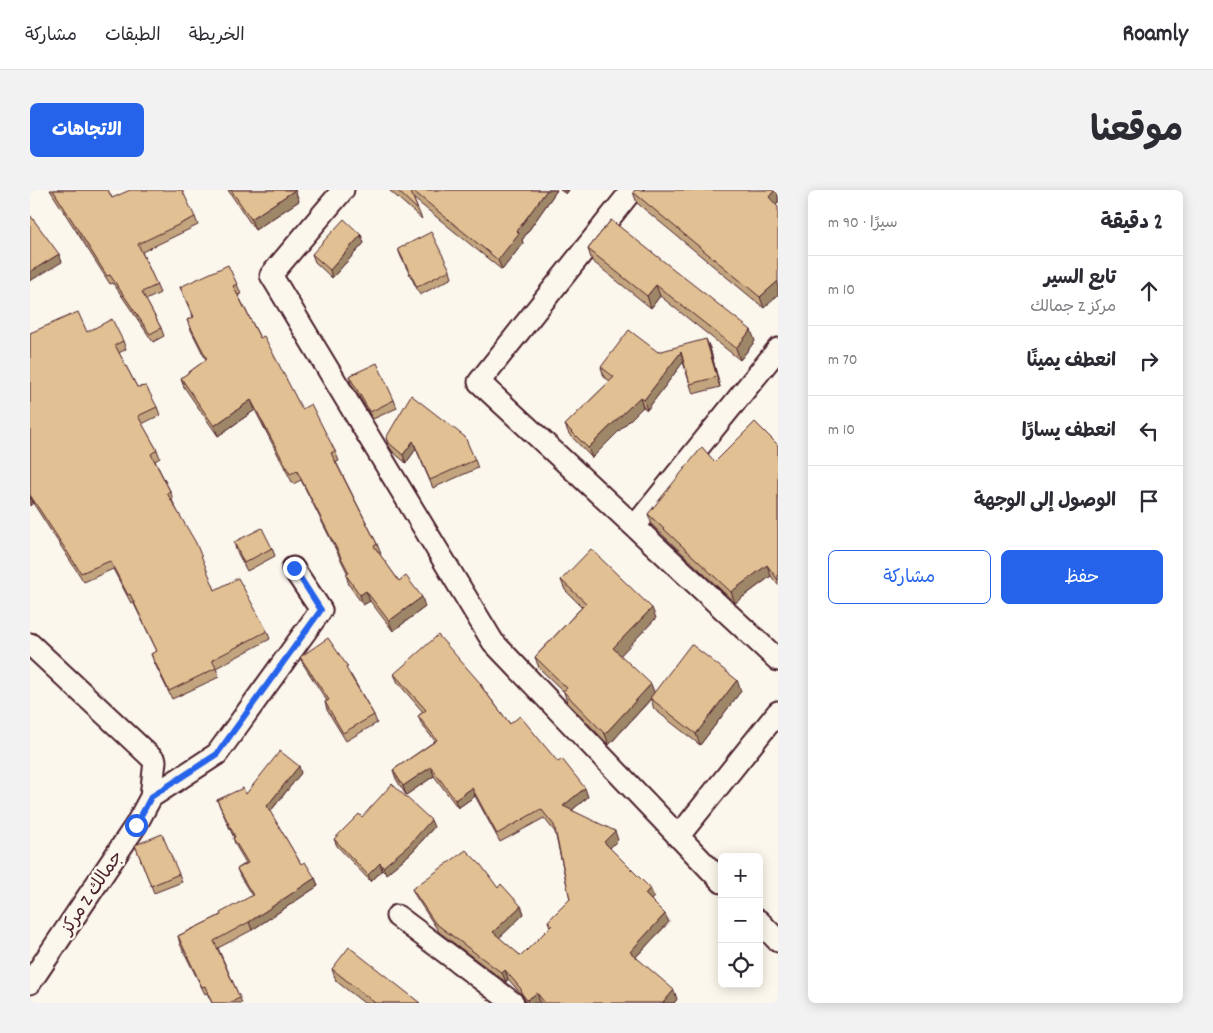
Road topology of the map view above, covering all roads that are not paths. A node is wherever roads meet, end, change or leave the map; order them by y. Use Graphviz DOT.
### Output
graph roads {
  1 [pos="343,190"];
  2 [pos="632,190"];
  3 [pos="778,349"];
  4 [pos="635,526"];
  5 [pos="294,568"];
  6 [pos="30,644"];
  7 [pos="778,660"];
  8 [pos="778,712"];
  9 [pos="151,797"];
  10 [pos="678,836"];
  11 [pos="718,878"];
  12 [pos="396,916"];
  13 [pos="763,925"];
  14 [pos="778,941"];
  15 [pos="30,983"];
  16 [pos="513,1003"];
  1 -- 10 [label="street"];
  2 -- 4 [label="street"];
  3 -- 4 [label="street"];
  4 -- 7 [label="street"];
  5 -- 9 [label="street"];
  6 -- 9 [label="street, مركز Z جمالك"];
  8 -- 10 [label="street"];
  9 -- 15 [label="street, مركز Z جمالك"];
  10 -- 11 [label="street"];
  12 -- 16 [label="street"];
  13 -- 14 [label="street"];
}
